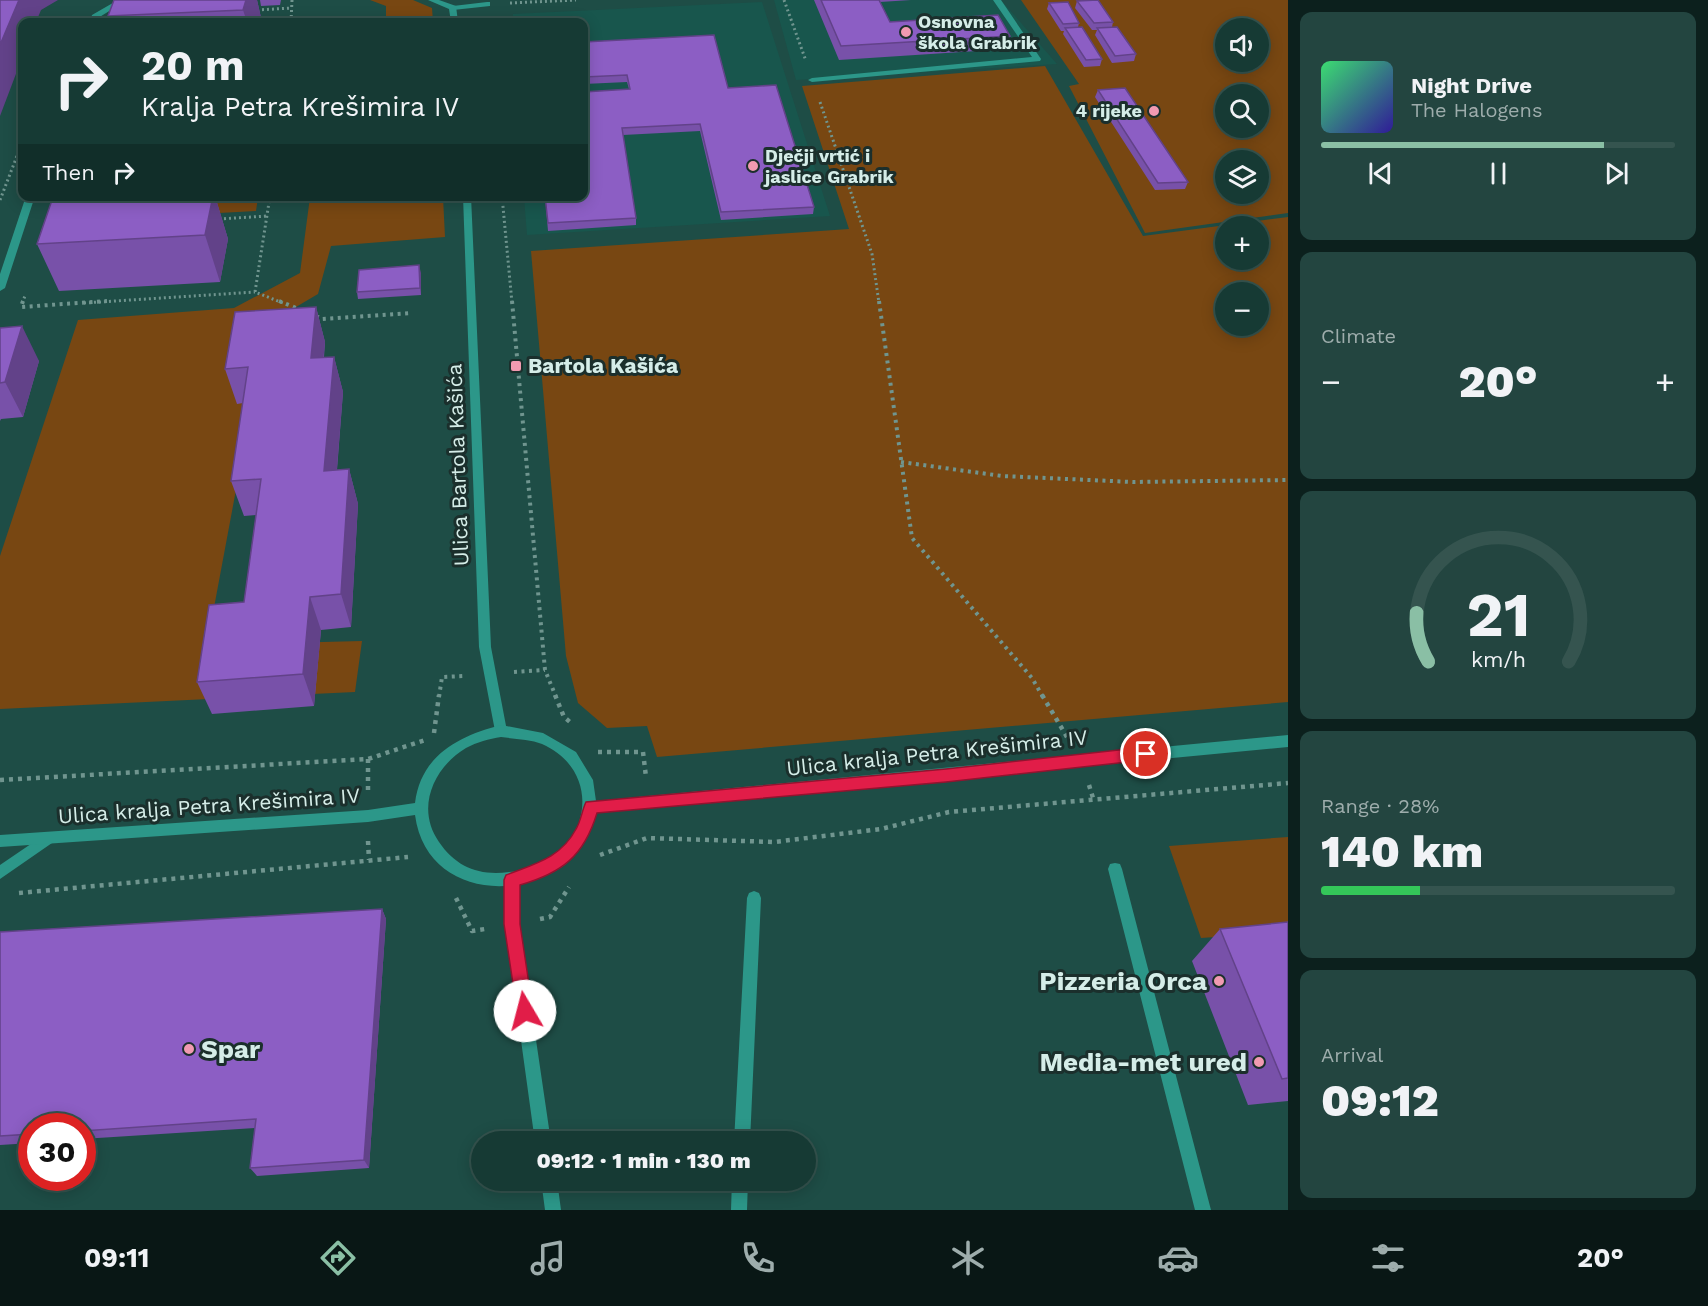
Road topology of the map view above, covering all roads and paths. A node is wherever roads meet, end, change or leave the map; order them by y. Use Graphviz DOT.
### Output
graph roads {
  1 [pos="123,0"];
  2 [pos="292,0"];
  3 [pos="432,0"];
  4 [pos="576,0"];
  5 [pos="784,0"];
  6 [pos="997,0"];
  7 [pos="486,4"];
  8 [pos="292,8"];
  9 [pos="453,8"];
  10 [pos="257,10"];
  11 [pos="95,18"];
  12 [pos="291,18"];
  13 [pos="454,18"];
  14 [pos="812,80"];
  15 [pos="18,153"];
  16 [pos="0,200"];
  17 [pos="29,201"];
  18 [pos="269,201"];
  19 [pos="467,201"];
  20 [pos="502,201"];
  21 [pos="267,216"];
  22 [pos="209,220"];
  23 [pos="28,285"];
  24 [pos="0,288"];
  25 [pos="255,292"];
  26 [pos="303,311"];
  27 [pos="411,313"];
  28 [pos="313,315"];
  29 [pos="901,462"];
  30 [pos="1288,480"];
  31 [pos="442,677"];
  32 [pos="573,726"];
  33 [pos="501,731"];
  34 [pos="1288,741"];
  35 [pos="597,752"];
  36 [pos="1080,759"];
  37 [pos="0,780"];
  38 [pos="1288,783"];
  39 [pos="649,802"];
  40 [pos="591,807"];
  41 [pos="421,808"];
  42 [pos="47,839"];
  43 [pos="0,841"];
  44 [pos="369,860"];
  45 [pos="1115,869"];
  46 [pos="0,873"];
  47 [pos="512,880"];
  48 [pos="12,893"];
  49 [pos="754,898"];
  50 [pos="541,1131"];
  51 [pos="743,1131"];
  52 [pos="550,1191"];
  53 [pos="740,1191"];
  54 [pos="553,1210"];
  55 [pos="739,1210"];
  56 [pos="1203,1210"];
  1 -- 11 [label="street"];
  2 -- 8 [label="path"];
  3 -- 9 [label="street"];
  4 -- 7 [label="path"];
  5 -- 14 [label="path"];
  6 -- 14 [label="street"];
  7 -- 9 [label="street"];
  8 -- 10 [label="path"];
  8 -- 12 [label="path"];
  9 -- 13 [label="street"];
  14 -- 29 [label="path"];
  15 -- 16 [label="path"];
  17 -- 24 [label="street"];
  18 -- 21 [label="path"];
  19 -- 33 [label="street, Ulica Bartola Kašića"];
  20 -- 32 [label="path"];
  21 -- 22 [label="path"];
  21 -- 25 [label="path"];
  23 -- 25 [label="path"];
  25 -- 26 [label="path"];
  27 -- 28 [label="path"];
  29 -- 30 [label="path"];
  29 -- 36 [label="path"];
  31 -- 37 [label="path"];
  33 -- 40 [label="street"];
  33 -- 41 [label="street"];
  34 -- 36 [label="street, Ulica kralja Petra Krešimira IV"];
  35 -- 39 [label="path"];
  36 -- 39 [label="street, Ulica kralja Petra Krešimira IV"];
  38 -- 39 [label="path"];
  39 -- 40 [label="street, Ulica kralja Petra Krešimira IV"];
  40 -- 47 [label="street"];
  41 -- 42 [label="street, Ulica kralja Petra Krešimira IV"];
  41 -- 47 [label="street"];
  42 -- 43 [label="street, Ulica kralja Petra Krešimira IV"];
  42 -- 46 [label="street"];
  44 -- 48 [label="path"];
  45 -- 56 [label="street"];
  47 -- 50 [label="street"];
  49 -- 51 [label="street"];
  52 -- 54 [label="street"];
  53 -- 55 [label="street"];
}
